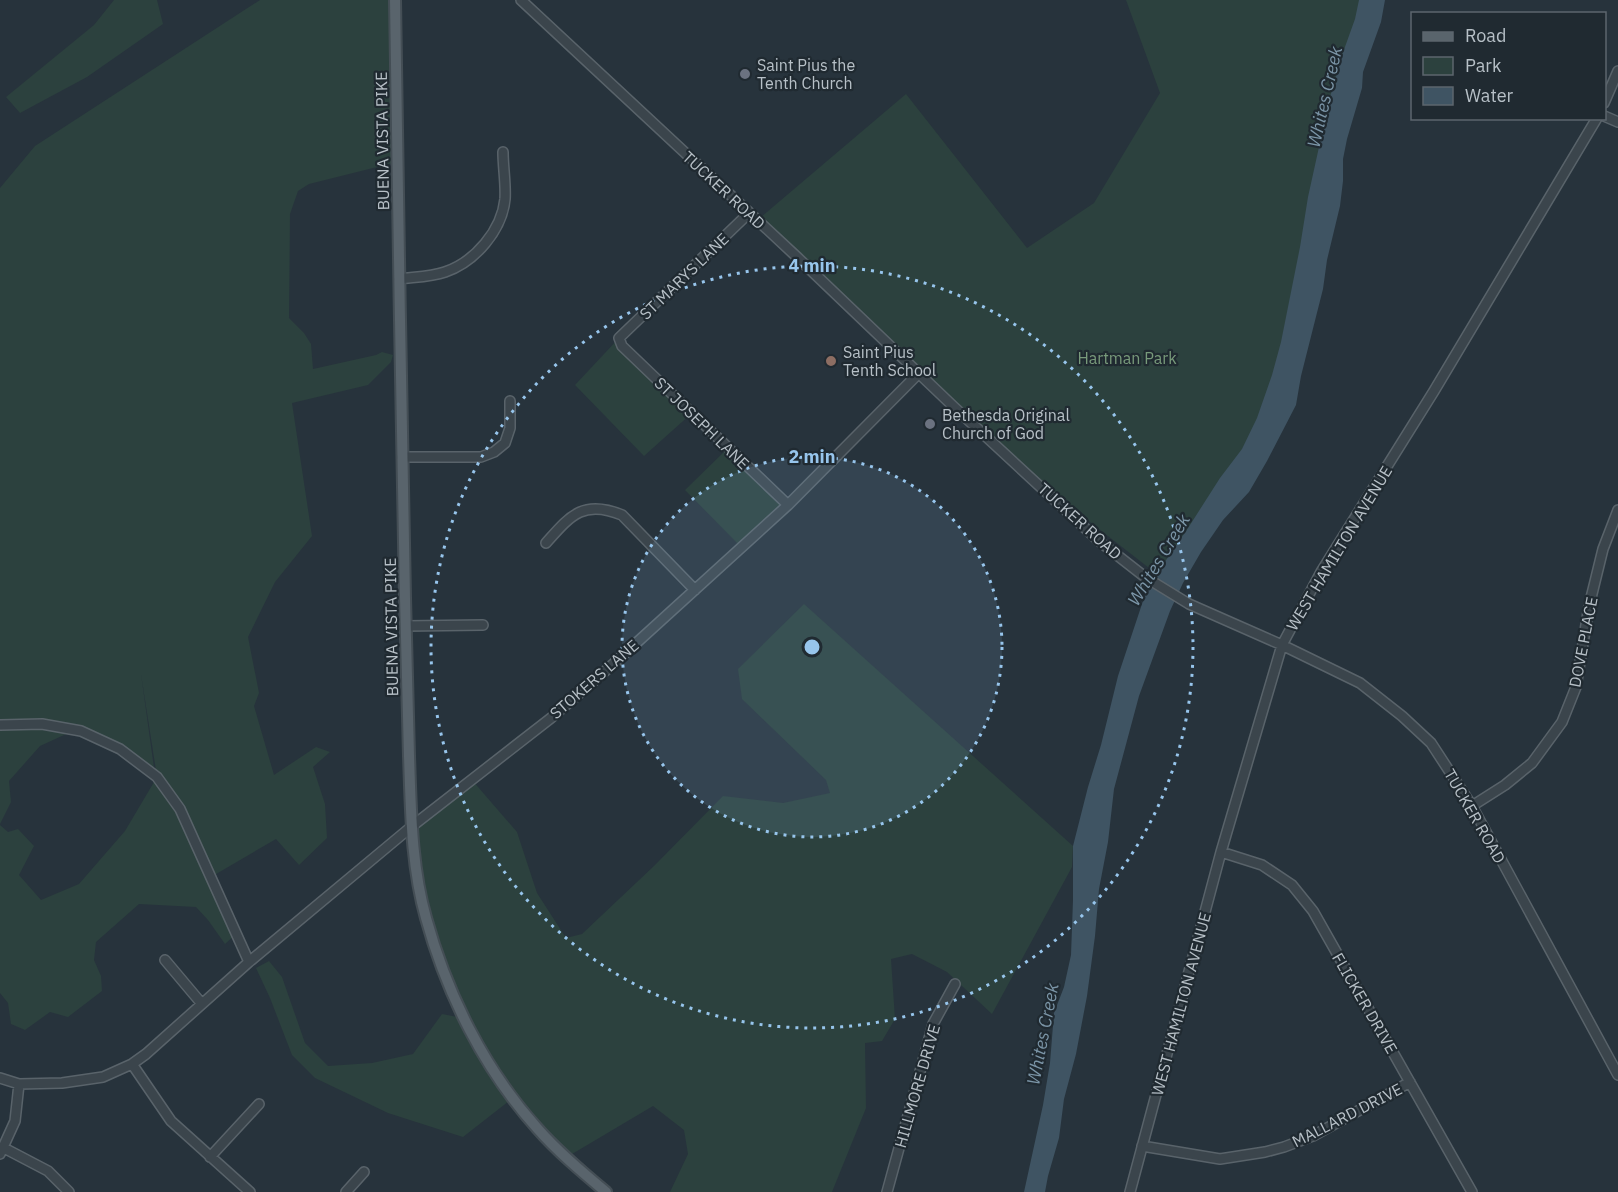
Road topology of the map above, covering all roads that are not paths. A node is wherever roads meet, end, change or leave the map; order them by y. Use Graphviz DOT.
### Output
graph roads {
  1 [pos="395,0"];
  2 [pos="521,0"];
  3 [pos="1618,71"];
  4 [pos="1606,101"];
  5 [pos="1596,120"];
  6 [pos="503,152"];
  7 [pos="749,213"];
  8 [pos="399,279"];
  9 [pos="619,338"];
  10 [pos="919,373"];
  11 [pos="510,401"];
  12 [pos="402,457"];
  13 [pos="788,505"];
  14 [pos="1618,510"];
  15 [pos="546,543"];
  16 [pos="694,590"];
  17 [pos="483,625"];
  18 [pos="406,626"];
  19 [pos="1282,645"];
  20 [pos="0,725"];
  21 [pos="1472,806"];
  22 [pos="411,827"];
  23 [pos="1221,852"];
  24 [pos="165,960"];
  25 [pos="249,962"];
  26 [pos="955,984"];
  27 [pos="202,1004"];
  28 [pos="132,1064"];
  29 [pos="1618,1075"];
  30 [pos="0,1078"];
  31 [pos="1410,1082"];
  32 [pos="19,1084"];
  33 [pos="259,1104"];
  34 [pos="1142,1146"];
  35 [pos="2,1151"];
  36 [pos="210,1156"];
  37 [pos="364,1172"];
  38 [pos="69,1192"];
  39 [pos="249,1192"];
  40 [pos="346,1192"];
  41 [pos="606,1192"];
  42 [pos="887,1192"];
  43 [pos="1130,1192"];
  44 [pos="1472,1192"];
  1 -- 8 [label="main road, BUENA VISTA PIKE"];
  2 -- 7 [label="street, TUCKER ROAD"];
  3 -- 4 [label="street"];
  5 -- 19 [label="street, WEST HAMILTON AVENUE"];
  6 -- 8 [label="street"];
  7 -- 9 [label="street, ST MARYS LANE"];
  7 -- 10 [label="street, TUCKER ROAD"];
  8 -- 12 [label="main road, BUENA VISTA PIKE"];
  9 -- 13 [label="street, ST JOSEPH LANE"];
  10 -- 13 [label="street, STOKERS LANE"];
  10 -- 19 [label="street, TUCKER ROAD"];
  11 -- 12 [label="street"];
  12 -- 18 [label="main road, BUENA VISTA PIKE"];
  13 -- 16 [label="street, STOKERS LANE"];
  14 -- 21 [label="street, DOVE PLACE"];
  15 -- 16 [label="street"];
  16 -- 22 [label="street, STOKERS LANE"];
  17 -- 18 [label="street"];
  18 -- 22 [label="main road, BUENA VISTA PIKE"];
  19 -- 21 [label="street, TUCKER ROAD"];
  19 -- 23 [label="street, WEST HAMILTON AVENUE"];
  20 -- 25 [label="street"];
  21 -- 29 [label="street, TUCKER ROAD"];
  22 -- 25 [label="street, STOKERS LANE"];
  22 -- 41 [label="main road, BUENA VISTA PIKE"];
  23 -- 31 [label="street, FLICKER DRIVE"];
  23 -- 34 [label="street, WEST HAMILTON AVENUE"];
  24 -- 27 [label="street"];
  25 -- 27 [label="street, STOKERS LANE"];
  26 -- 42 [label="street, HILLMORE DRIVE"];
  27 -- 28 [label="street, STOKERS LANE"];
  28 -- 32 [label="street, STOKERS LANE"];
  28 -- 36 [label="street"];
  30 -- 32 [label="street, STOKERS LANE"];
  31 -- 34 [label="street, MALLARD DRIVE"];
  31 -- 44 [label="street, FLICKER DRIVE"];
  32 -- 35 [label="street"];
  33 -- 36 [label="street"];
  34 -- 43 [label="street, WEST HAMILTON AVENUE"];
  35 -- 38 [label="street"];
  36 -- 39 [label="street"];
  37 -- 40 [label="street"];
}
